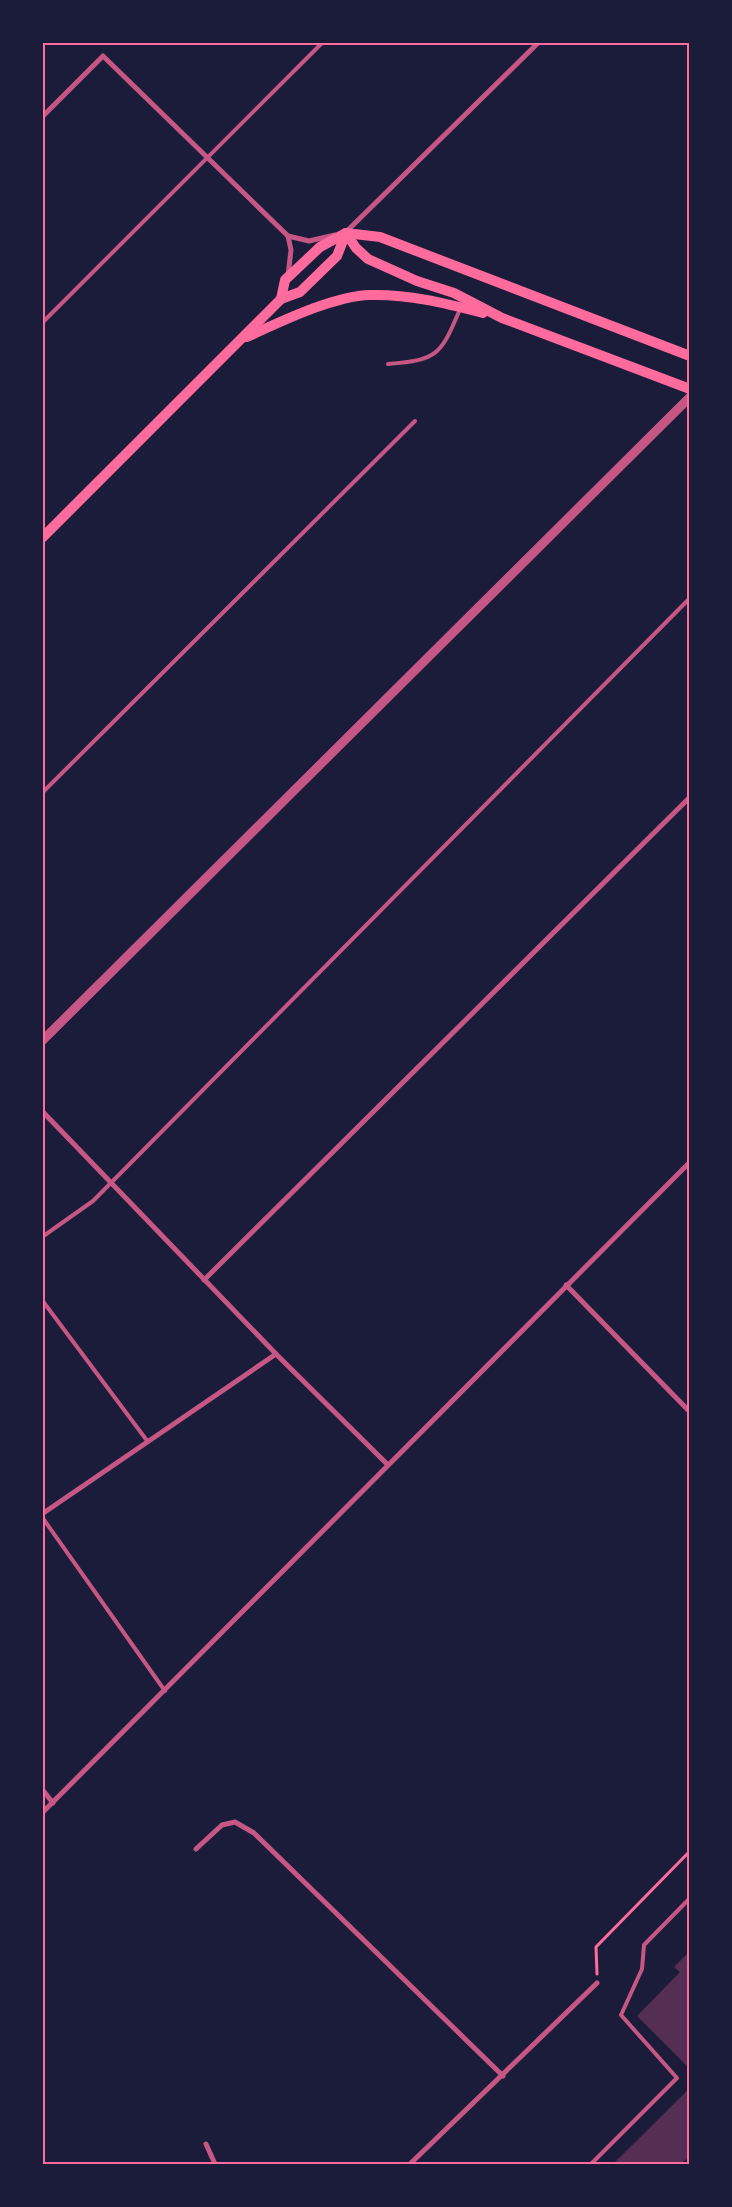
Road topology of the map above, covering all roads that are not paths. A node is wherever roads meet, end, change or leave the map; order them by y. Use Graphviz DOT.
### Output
graph roads {
  1 [pos="323,42"];
  2 [pos="539,42"];
  3 [pos="42,117"];
  4 [pos="208,158"];
  5 [pos="346,233"];
  6 [pos="288,236"];
  7 [pos="288,277"];
  8 [pos="281,299"];
  9 [pos="461,307"];
  10 [pos="502,318"];
  11 [pos="42,323"];
  12 [pos="241,339"];
  13 [pos="690,356"];
  14 [pos="388,364"];
  15 [pos="690,389"];
  16 [pos="690,397"];
  17 [pos="415,422"];
  18 [pos="42,538"];
  19 [pos="690,598"];
  20 [pos="42,793"];
  21 [pos="690,797"];
  22 [pos="42,1041"];
  23 [pos="42,1111"];
  24 [pos="690,1162"];
  25 [pos="110,1182"];
  26 [pos="42,1237"];
  27 [pos="204,1280"];
  28 [pos="566,1285"];
  29 [pos="42,1300"];
  30 [pos="276,1354"];
  31 [pos="690,1412"];
  32 [pos="148,1442"];
  33 [pos="388,1465"];
  34 [pos="42,1515"];
  35 [pos="165,1691"];
  36 [pos="42,1788"];
  37 [pos="53,1802"];
  38 [pos="42,1813"];
  39 [pos="196,1849"];
  40 [pos="690,1898"];
  41 [pos="597,1983"];
  42 [pos="503,2076"];
  43 [pos="206,2144"];
  44 [pos="215,2164"];
  45 [pos="410,2164"];
  46 [pos="591,2164"];
  1 -- 4 [label="lane"];
  2 -- 5 [label="street"];
  3 -- 4 [label="street"];
  4 -- 6 [label="street"];
  4 -- 11 [label="lane"];
  5 -- 6 [label="street"];
  5 -- 7 [label="main road"];
  5 -- 8 [label="main road"];
  5 -- 10 [label="main road"];
  5 -- 13 [label="main road"];
  6 -- 7 [label="street"];
  7 -- 8 [label="main road"];
  8 -- 12 [label="main road"];
  9 -- 10 [label="main road"];
  9 -- 12 [label="main road"];
  9 -- 14 [label="lane"];
  10 -- 15 [label="main road"];
  12 -- 18 [label="main road"];
  16 -- 22 [label="street"];
  17 -- 20 [label="lane"];
  19 -- 25 [label="lane"];
  21 -- 27 [label="street"];
  23 -- 25 [label="street"];
  24 -- 28 [label="street"];
  25 -- 26 [label="lane"];
  25 -- 27 [label="street"];
  27 -- 30 [label="street"];
  28 -- 31 [label="street"];
  28 -- 33 [label="street"];
  29 -- 32 [label="lane"];
  30 -- 32 [label="street"];
  30 -- 33 [label="street"];
  32 -- 34 [label="street"];
  33 -- 35 [label="street"];
  34 -- 35 [label="lane"];
  35 -- 37 [label="street"];
  36 -- 37 [label="street"];
  37 -- 38 [label="street"];
  39 -- 42 [label="street"];
  40 -- 46 [label="lane"];
  41 -- 42 [label="street"];
  42 -- 45 [label="street"];
  43 -- 44 [label="street"];
}
